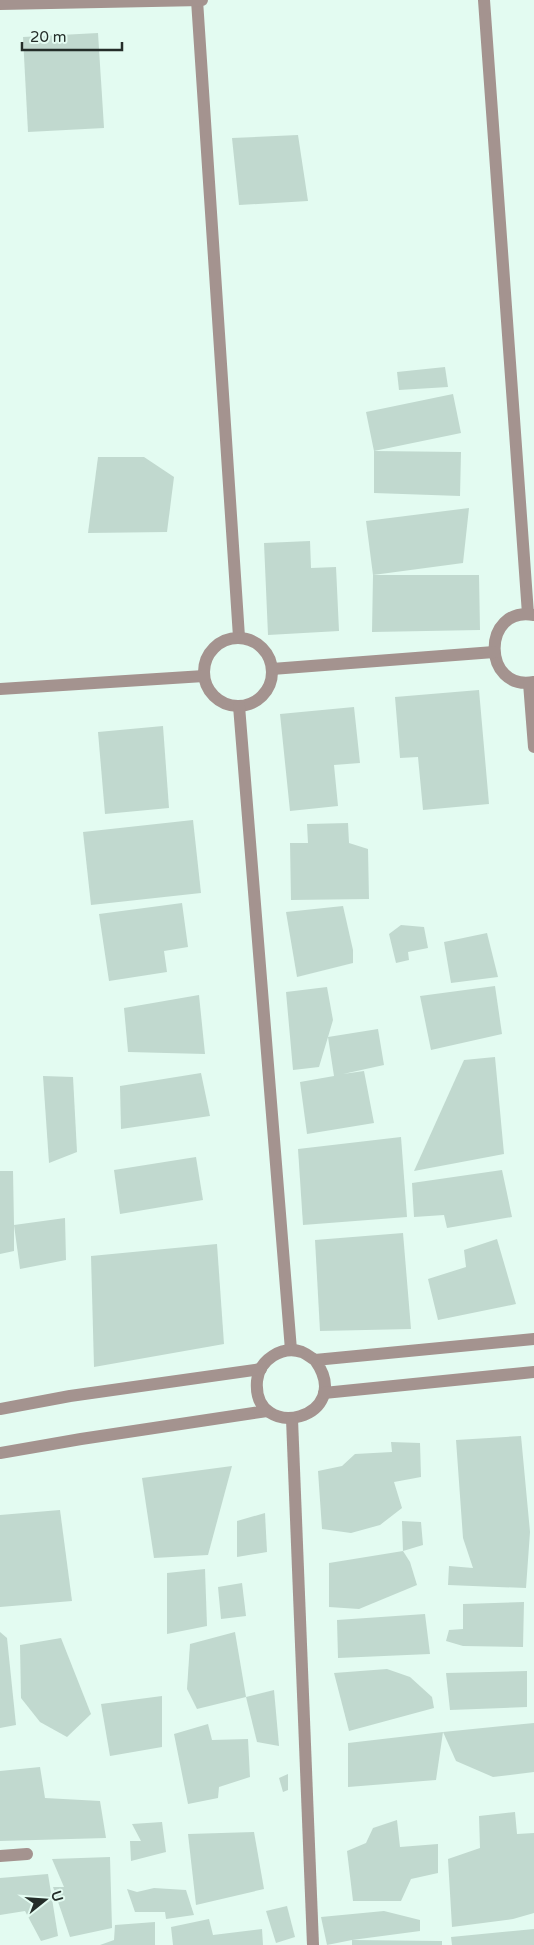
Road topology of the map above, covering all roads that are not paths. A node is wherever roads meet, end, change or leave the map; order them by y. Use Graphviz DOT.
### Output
graph roads {
  1 [pos="197,0"];
  2 [pos="202,0"];
  3 [pos="484,0"];
  4 [pos="0,4"];
  5 [pos="531,614"];
  6 [pos="239,637"];
  7 [pos="494,652"];
  8 [pos="272,669"];
  9 [pos="204,676"];
  10 [pos="532,682"];
  11 [pos="0,689"];
  12 [pos="239,706"];
  13 [pos="534,747"];
  14 [pos="534,1339"];
  15 [pos="291,1350"];
  16 [pos="315,1360"];
  17 [pos="261,1368"];
  18 [pos="534,1372"];
  19 [pos="324,1393"];
  20 [pos="0,1409"];
  21 [pos="267,1411"];
  22 [pos="292,1419"];
  23 [pos="0,1453"];
  24 [pos="26,1854"];
  25 [pos="0,1856"];
  26 [pos="313,1945"];
  1 -- 2 [label="street"];
  1 -- 4 [label="street"];
  1 -- 6 [label="street"];
  3 -- 5 [label="street"];
  5 -- 7 [label="street"];
  6 -- 8 [label="street"];
  6 -- 9 [label="street"];
  7 -- 8 [label="street"];
  7 -- 10 [label="street"];
  8 -- 12 [label="street"];
  9 -- 11 [label="street"];
  9 -- 12 [label="street"];
  10 -- 13 [label="street"];
  12 -- 15 [label="street"];
  14 -- 16 [label="street"];
  15 -- 16 [label="street"];
  15 -- 17 [label="street"];
  16 -- 19 [label="street"];
  17 -- 20 [label="street"];
  17 -- 21 [label="street"];
  18 -- 19 [label="street"];
  19 -- 22 [label="street"];
  21 -- 22 [label="street"];
  21 -- 23 [label="street"];
  22 -- 26 [label="street"];
  24 -- 25 [label="street"];
}
